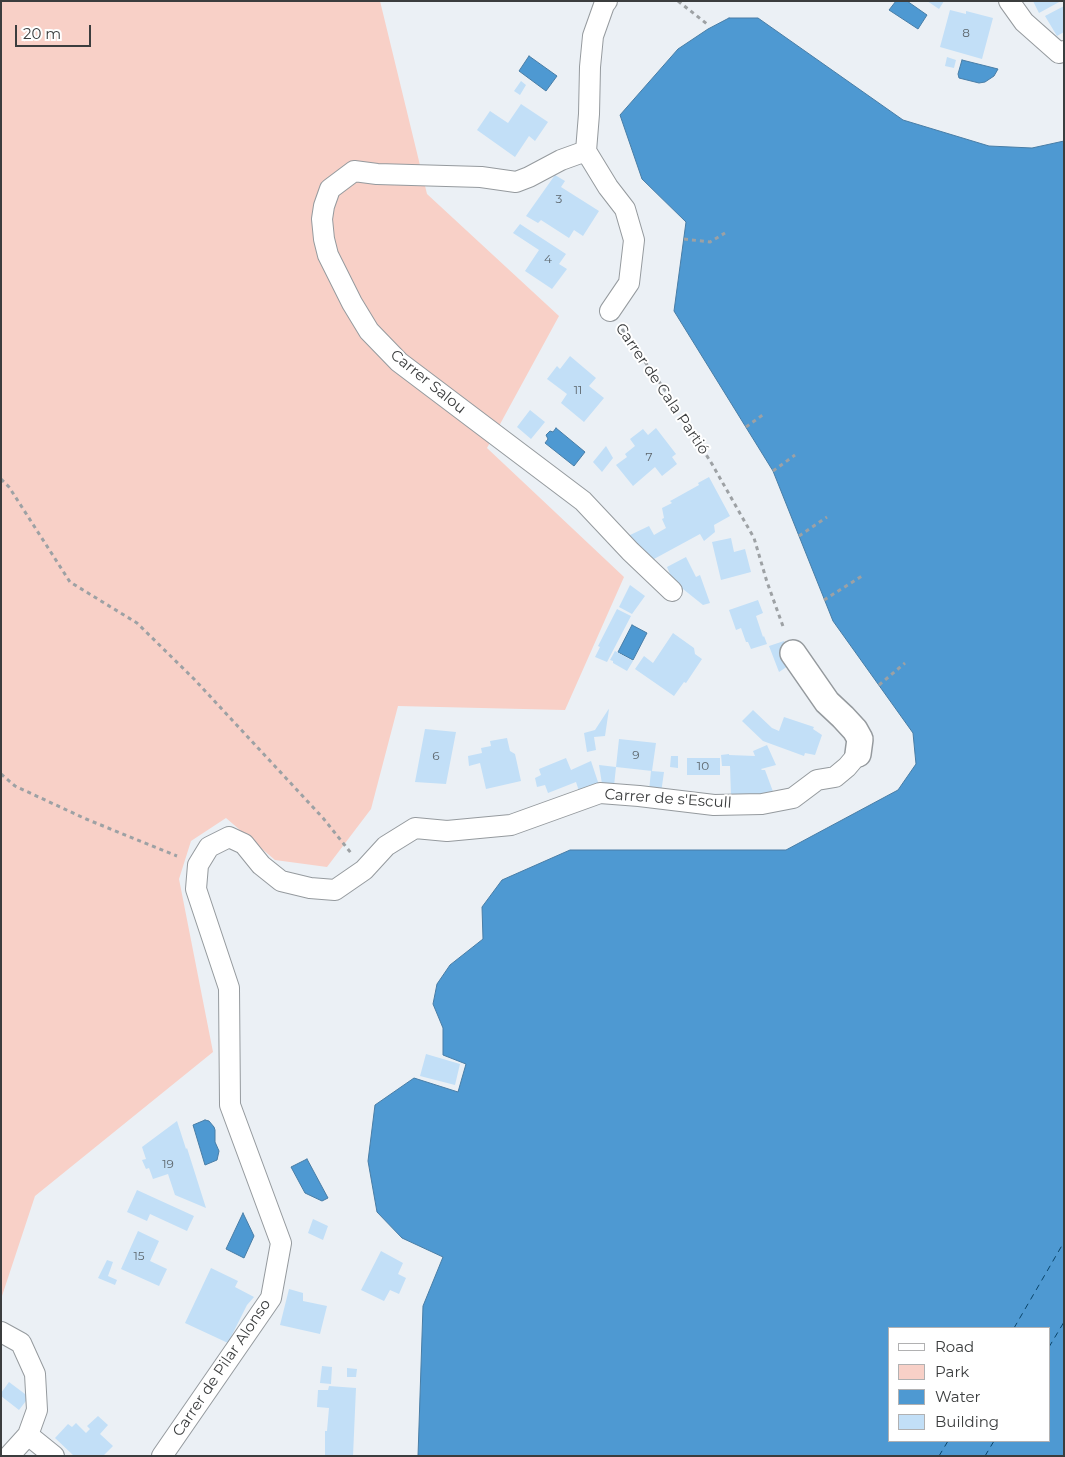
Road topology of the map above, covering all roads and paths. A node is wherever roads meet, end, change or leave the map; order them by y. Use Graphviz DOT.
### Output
graph roads {
  1 [pos="608,1"];
  2 [pos="678,1"];
  3 [pos="1009,1"];
  4 [pos="707,24"];
  5 [pos="1064,51"];
  6 [pos="586,151"];
  7 [pos="725,234"];
  8 [pos="684,239"];
  9 [pos="610,311"];
  10 [pos="764,414"];
  11 [pos="746,427"];
  12 [pos="795,456"];
  13 [pos="773,471"];
  14 [pos="1,479"];
  15 [pos="827,517"];
  16 [pos="799,536"];
  17 [pos="862,576"];
  18 [pos="672,591"];
  19 [pos="824,600"];
  20 [pos="793,653"];
  21 [pos="905,663"];
  22 [pos="879,685"];
  23 [pos="858,754"];
  24 [pos="1,774"];
  25 [pos="198,864"];
  26 [pos="364,870"];
  27 [pos="1,1332"];
  28 [pos="28,1435"];
  29 [pos="9,1456"];
  30 [pos="54,1456"];
  31 [pos="162,1456"];
  1 -- 6 [label="street"];
  2 -- 4 [label="path"];
  3 -- 5 [label="street"];
  6 -- 9 [label="street, Carrer de Cala Partió"];
  6 -- 18 [label="street, Carrer Salou"];
  7 -- 8 [label="path"];
  9 -- 20 [label="path, Carrer de Cala Partió"];
  10 -- 11 [label="path"];
  12 -- 13 [label="path"];
  14 -- 26 [label="path"];
  15 -- 16 [label="path"];
  17 -- 19 [label="path"];
  20 -- 23 [label="street"];
  21 -- 22 [label="path"];
  23 -- 26 [label="street, Carrer de s'Escull"];
  24 -- 25 [label="path"];
  25 -- 26 [label="street, Carrer de s'Escull"];
  25 -- 31 [label="street, Carrer de Pilar Alonso"];
  27 -- 28 [label="street"];
  28 -- 29 [label="street"];
  28 -- 30 [label="street"];
}
